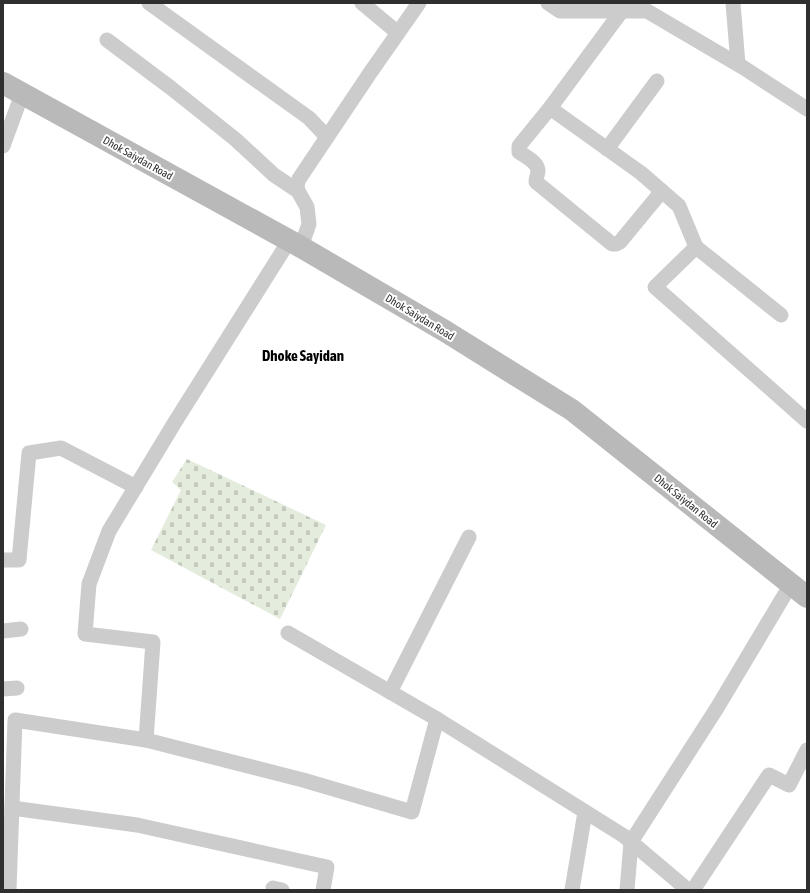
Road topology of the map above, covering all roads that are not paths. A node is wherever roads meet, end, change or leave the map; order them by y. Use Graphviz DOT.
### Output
graph roads {
  1 [pos="362,3"];
  2 [pos="419,3"];
  3 [pos="548,3"];
  4 [pos="733,3"];
  5 [pos="152,4"];
  6 [pos="621,12"];
  7 [pos="398,33"];
  8 [pos="107,40"];
  9 [pos="738,64"];
  10 [pos="657,81"];
  11 [pos="3,83"];
  12 [pos="22,94"];
  13 [pos="550,108"];
  14 [pos="807,109"];
  15 [pos="327,137"];
  16 [pos="3,146"];
  17 [pos="607,149"];
  18 [pos="298,191"];
  19 [pos="662,192"];
  20 [pos="295,244"];
  21 [pos="696,247"];
  22 [pos="781,315"];
  23 [pos="807,420"];
  24 [pos="136,487"];
  25 [pos="469,537"];
  26 [pos="3,560"];
  27 [pos="799,591"];
  28 [pos="22,630"];
  29 [pos="3,631"];
  30 [pos="288,633"];
  31 [pos="390,692"];
  32 [pos="437,719"];
  33 [pos="146,740"];
  34 [pos="807,750"];
  35 [pos="12,808"];
  36 [pos="585,812"];
  37 [pos="631,842"];
  38 [pos="9,890"];
  39 [pos="323,890"];
  40 [pos="572,890"];
  41 [pos="628,890"];
  42 [pos="688,890"];
  43 [pos="693,890"];
  1 -- 7 [label="street"];
  2 -- 7 [label="street"];
  3 -- 6 [label="street"];
  4 -- 9 [label="street"];
  5 -- 15 [label="street"];
  6 -- 9 [label="street"];
  6 -- 13 [label="street"];
  7 -- 15 [label="street"];
  8 -- 18 [label="street"];
  9 -- 14 [label="street"];
  10 -- 17 [label="street"];
  11 -- 12 [label="main road, Dhok Saiydan Road"];
  12 -- 16 [label="street"];
  12 -- 20 [label="main road, Dhok Saiydan Road"];
  13 -- 17 [label="street"];
  13 -- 19 [label="street"];
  15 -- 18 [label="street"];
  17 -- 19 [label="street"];
  18 -- 20 [label="street"];
  19 -- 21 [label="street"];
  20 -- 24 [label="street"];
  20 -- 27 [label="main road, Dhok Saiydan Road"];
  21 -- 22 [label="street"];
  21 -- 23 [label="street"];
  24 -- 26 [label="street"];
  24 -- 33 [label="street"];
  25 -- 31 [label="street"];
  27 -- 37 [label="street"];
  28 -- 29 [label="street"];
  30 -- 31 [label="street"];
  31 -- 32 [label="street"];
  32 -- 33 [label="street"];
  32 -- 36 [label="street"];
  33 -- 35 [label="street"];
  34 -- 43 [label="street"];
  35 -- 38 [label="street"];
  35 -- 39 [label="street"];
  36 -- 37 [label="street"];
  36 -- 40 [label="street"];
  37 -- 41 [label="street"];
  37 -- 42 [label="street"];
}
